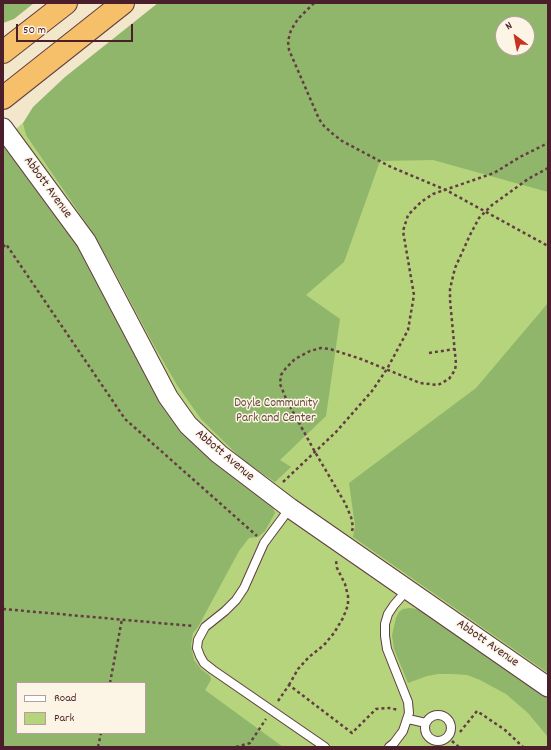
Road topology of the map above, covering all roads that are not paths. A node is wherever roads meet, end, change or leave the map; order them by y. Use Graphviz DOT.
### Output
graph roads {
  1 [pos="66,3"];
  2 [pos="122,3"];
  3 [pos="3,52"];
  4 [pos="3,98"];
  5 [pos="3,128"];
  6 [pos="290,508"];
  7 [pos="408,589"];
  8 [pos="548,687"];
  9 [pos="408,718"];
  10 [pos="426,723"];
  11 [pos="325,747"];
  12 [pos="389,747"];
  1 -- 3 [label="highway"];
  2 -- 4 [label="highway"];
  5 -- 6 [label="street, Abbott Avenue"];
  6 -- 7 [label="street, Abbott Avenue"];
  6 -- 11 [label="lane"];
  7 -- 8 [label="street, Abbott Avenue"];
  7 -- 9 [label="lane"];
  9 -- 10 [label="lane"];
  9 -- 12 [label="lane"];
}
